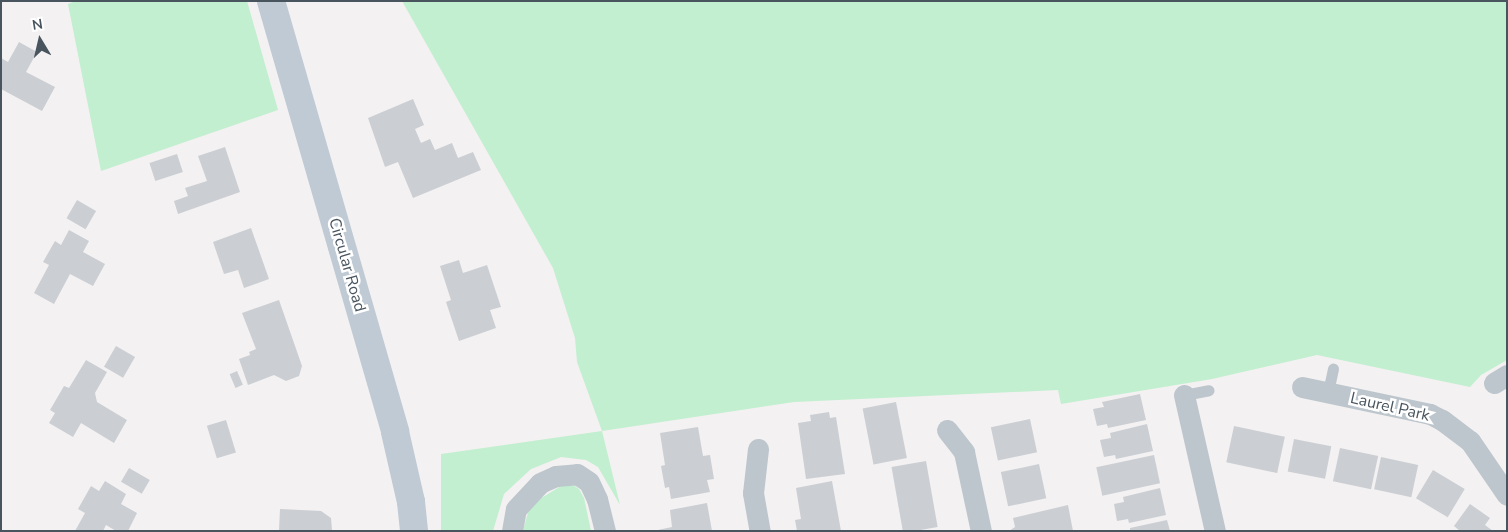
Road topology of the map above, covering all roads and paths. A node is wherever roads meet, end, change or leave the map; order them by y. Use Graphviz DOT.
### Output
graph roads {
  1 [pos="271,1"];
  2 [pos="1333,369"];
  3 [pos="1302,388"];
  4 [pos="1209,390"];
  5 [pos="1328,392"];
  6 [pos="1184,394"];
  7 [pos="948,430"];
  8 [pos="758,449"];
  9 [pos="1507,495"];
  10 [pos="414,531"];
  11 [pos="512,531"];
  12 [pos="604,531"];
  13 [pos="760,531"];
  14 [pos="980,531"];
  15 [pos="1215,531"];
  1 -- 10 [label="street, Circular Road"];
  2 -- 5 [label="lane, Laurel Park"];
  3 -- 5 [label="street, Laurel Park"];
  4 -- 6 [label="lane"];
  5 -- 9 [label="street, Laurel Park"];
  6 -- 15 [label="street"];
  7 -- 14 [label="street"];
  8 -- 13 [label="street"];
  11 -- 12 [label="street"];
}
